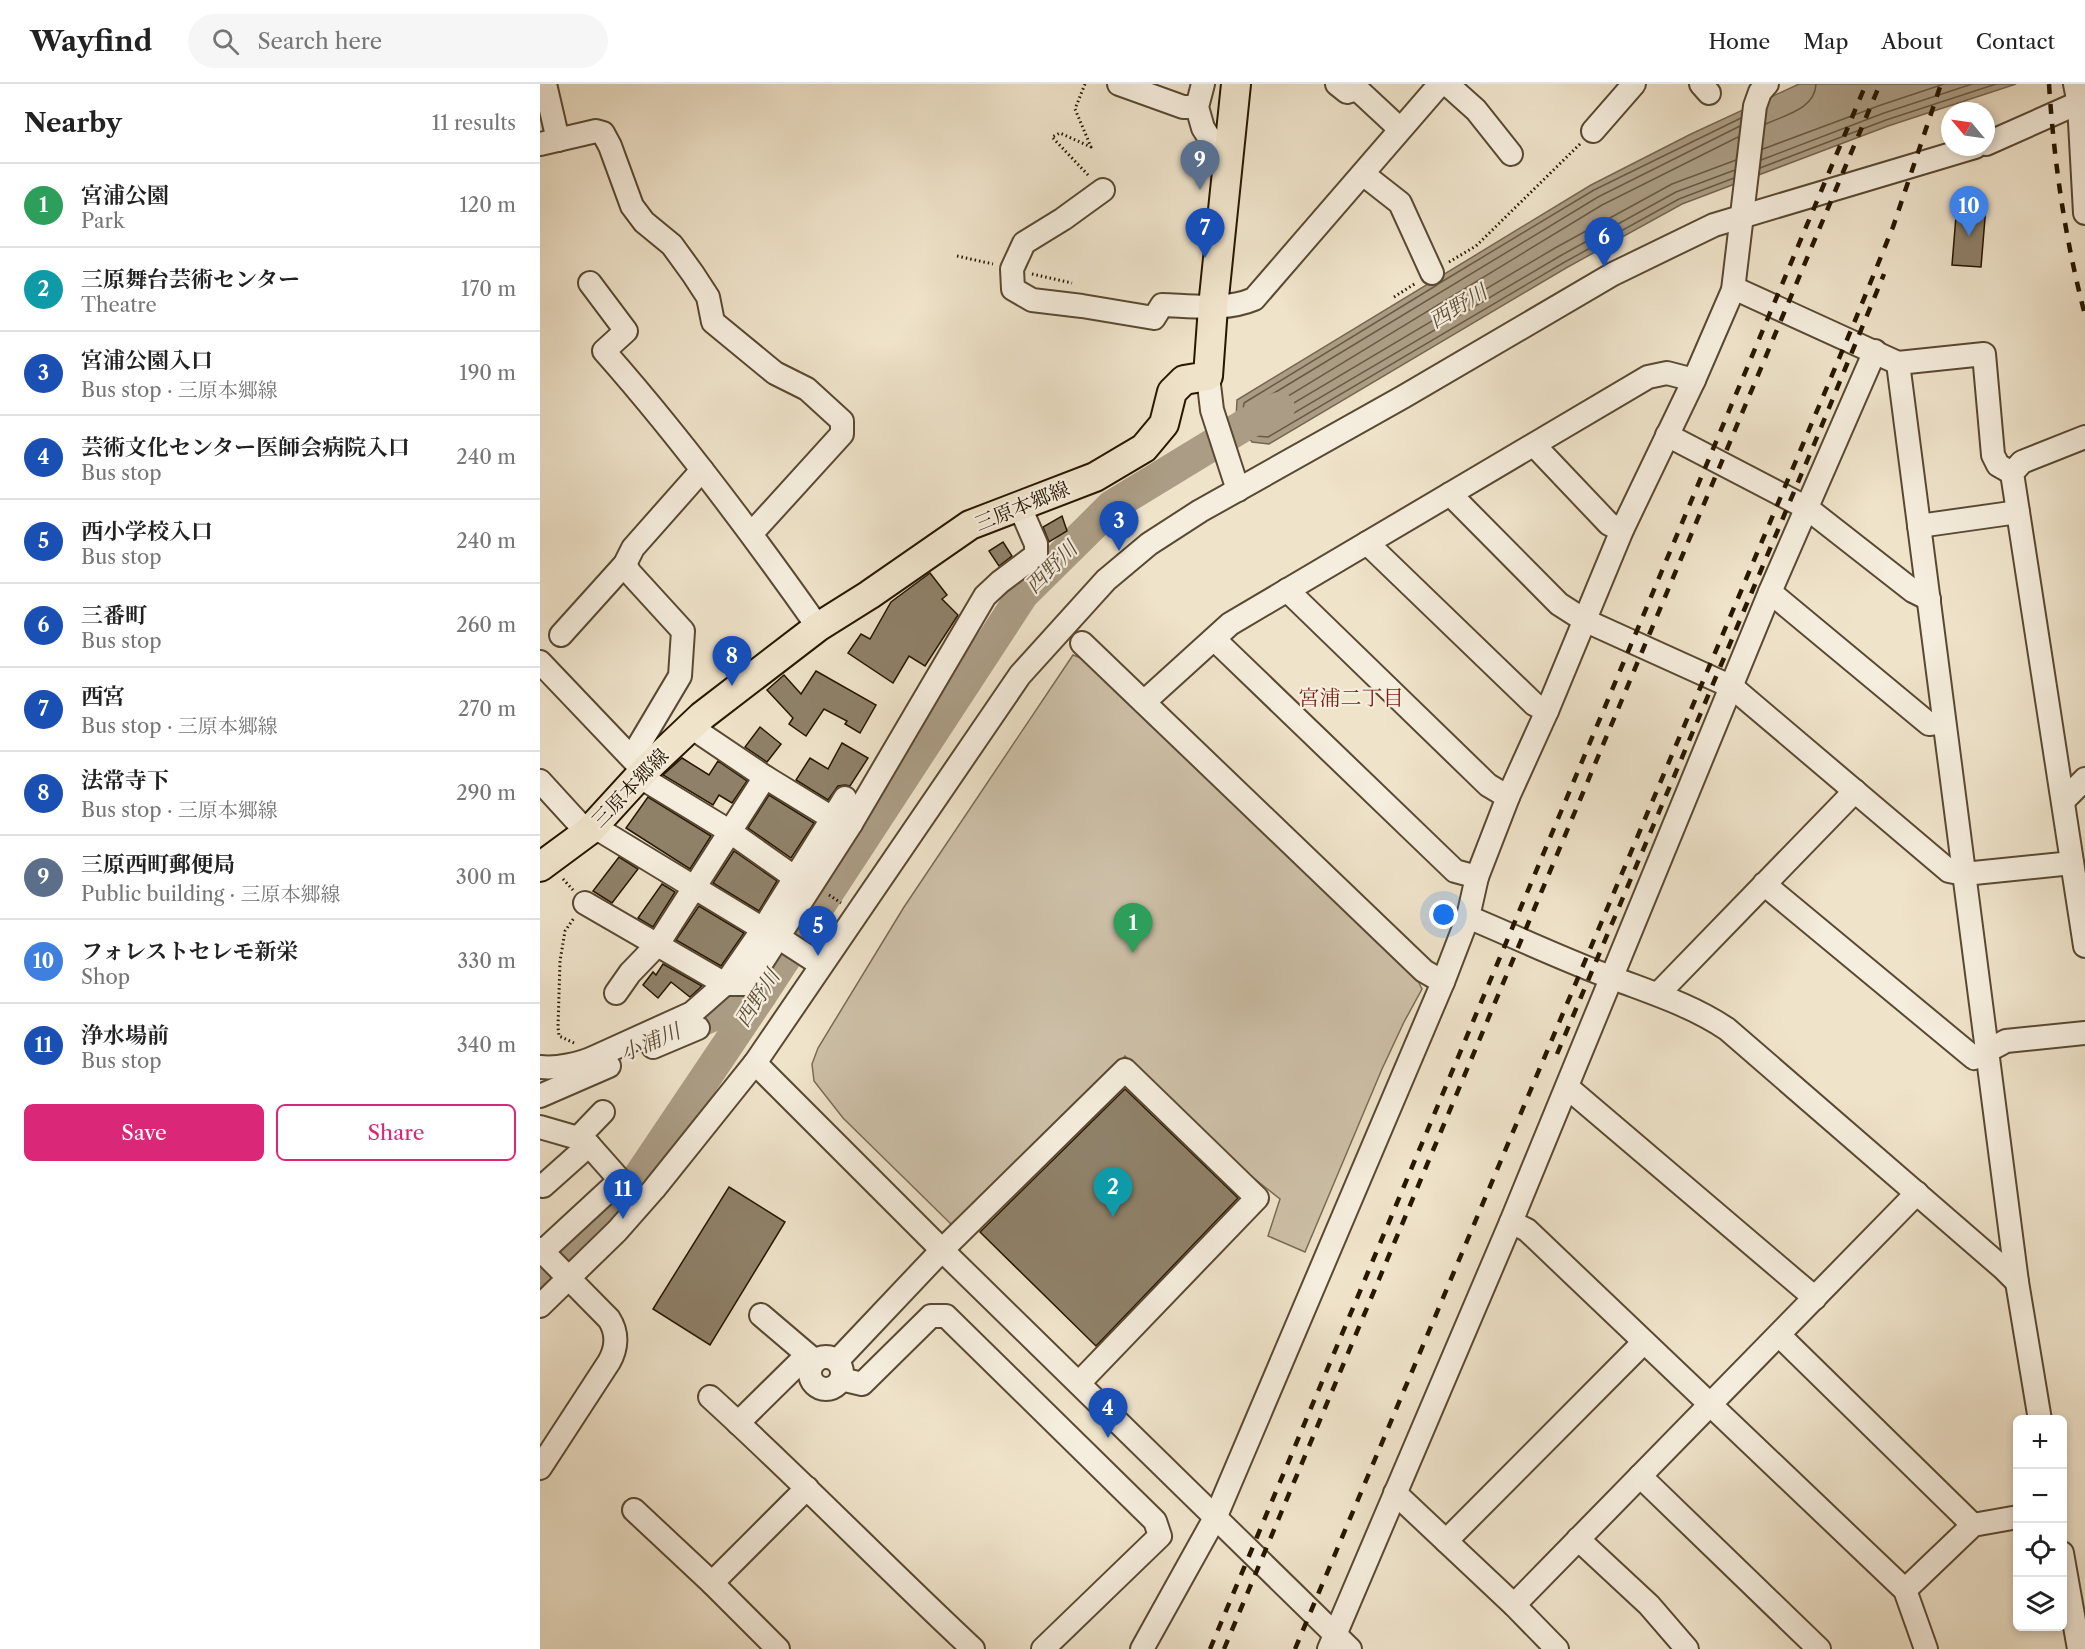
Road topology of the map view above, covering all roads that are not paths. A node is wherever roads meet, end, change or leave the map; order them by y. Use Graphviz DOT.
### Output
graph roads {
  1 [pos="545,84"];
  2 [pos="1119,84"];
  3 [pos="1203,84"];
  4 [pos="1236,84"];
  5 [pos="1337,84"];
  6 [pos="1440,84"];
  7 [pos="1447,84"];
  8 [pos="1634,84"];
  9 [pos="1763,88"];
  10 [pos="2080,96"];
  11 [pos="1197,107"];
  12 [pos="1400,129"];
  13 [pos="1593,131"];
  14 [pos="1995,139"];
  15 [pos="549,142"];
  16 [pos="1228,150"];
  17 [pos="1511,154"];
  18 [pos="1945,156"];
  19 [pos="1363,174"];
  20 [pos="1103,190"];
  21 [pos="2084,202"];
  22 [pos="1742,217"];
  23 [pos="1432,273"];
  24 [pos="590,283"];
  25 [pos="1733,290"];
  26 [pos="1213,307"];
  27 [pos="1875,351"];
  28 [pos="1898,363"];
  29 [pos="1208,376"];
  30 [pos="1694,380"];
  31 [pos="1667,435"];
  32 [pos="2085,437"];
  33 [pos="1534,445"];
  34 [pos="702,470"];
  35 [pos="2012,473"];
  36 [pos="1238,490"];
  37 [pos="1450,494"];
  38 [pos="1019,505"];
  39 [pos="1807,508"];
  40 [pos="2018,512"];
  41 [pos="1919,526"];
  42 [pos="1622,530"];
  43 [pos="752,532"];
  44 [pos="1367,543"];
  45 [pos="625,564"];
  46 [pos="1287,590"];
  47 [pos="1770,592"];
  48 [pos="1929,599"];
  49 [pos="1584,620"];
  50 [pos="818,627"];
  51 [pos="561,635"];
  52 [pos="1214,639"];
  53 [pos="1082,643"];
  54 [pos="540,662"];
  55 [pos="1732,687"];
  56 [pos="1143,702"];
  57 [pos="1547,711"];
  58 [pos="1944,722"];
  59 [pos="691,727"];
  60 [pos="644,771"];
  61 [pos="765,777"];
  62 [pos="2085,779"];
  63 [pos="540,781"];
  64 [pos="1855,791"];
  65 [pos="1508,797"];
  66 [pos="845,798"];
  67 [pos="2063,801"];
  68 [pos="842,821"];
  69 [pos="590,830"];
  70 [pos="729,831"];
  71 [pos="2072,863"];
  72 [pos="544,864"];
  73 [pos="1964,874"];
  74 [pos="794,877"];
  75 [pos="1477,877"];
  76 [pos="1764,884"];
  77 [pos="695,888"];
  78 [pos="585,903"];
  79 [pos="1468,917"];
  80 [pos="770,933"];
  81 [pos="658,945"];
  82 [pos="2085,946"];
  83 [pos="812,959"];
  84 [pos="1612,978"];
  85 [pos="1443,982"];
  86 [pos="725,984"];
  87 [pos="616,993"];
  88 [pos="1658,994"];
  89 [pos="698,1028"];
  90 [pos="2085,1033"];
  91 [pos="1987,1052"];
  92 [pos="755,1063"];
  93 [pos="540,1067"];
  94 [pos="1567,1087"];
  95 [pos="540,1095"];
  96 [pos="603,1112"];
  97 [pos="540,1127"];
  98 [pos="583,1142"];
  99 [pos="543,1186"];
  100 [pos="1917,1193"];
  101 [pos="1510,1222"];
  102 [pos="942,1250"];
  103 [pos="541,1251"];
  104 [pos="569,1278"];
  105 [pos="2017,1282"];
  106 [pos="1815,1298"];
  107 [pos="540,1306"];
  108 [pos="761,1315"];
  109 [pos="1779,1335"];
  110 [pos="1644,1342"];
  111 [pos="811,1358"];
  112 [pos="839,1370"];
  113 [pos="1079,1383"];
  114 [pos="710,1397"];
  115 [pos="1710,1406"];
  116 [pos="2039,1415"];
  117 [pos="738,1423"];
  118 [pos="540,1468"];
  119 [pos="1640,1476"];
  120 [pos="807,1488"];
  121 [pos="1395,1492"];
  122 [pos="634,1510"];
  123 [pos="1216,1516"];
  124 [pos="2013,1518"];
  125 [pos="1973,1525"];
  126 [pos="1578,1539"];
  127 [pos="1446,1541"];
  128 [pos="2066,1577"];
  129 [pos="712,1583"];
  130 [pos="1905,1590"];
  131 [pos="1515,1605"];
  132 [pos="1338,1644"];
  133 [pos="777,1649"];
  134 [pos="973,1649"];
  135 [pos="1043,1649"];
  136 [pos="1142,1649"];
  137 [pos="1557,1649"];
  138 [pos="1687,1649"];
  139 [pos="1819,1649"];
  140 [pos="1926,1649"];
  141 [pos="2079,1649"];
  1 -- 15 [label="street"];
  2 -- 11 [label="street"];
  3 -- 11 [label="street"];
  4 -- 16 [label="main road"];
  5 -- 12 [label="street"];
  6 -- 12 [label="street"];
  7 -- 17 [label="street"];
  8 -- 13 [label="street"];
  9 -- 22 [label="street"];
  10 -- 14 [label="street"];
  10 -- 21 [label="street"];
  11 -- 16 [label="street"];
  12 -- 19 [label="street"];
  15 -- 43 [label="street"];
  16 -- 26 [label="main road"];
  18 -- 22 [label="street"];
  19 -- 23 [label="street"];
  19 -- 26 [label="street"];
  20 -- 26 [label="street"];
  22 -- 25 [label="street"];
  22 -- 36 [label="street"];
  24 -- 34 [label="street"];
  25 -- 27 [label="street"];
  25 -- 30 [label="street"];
  26 -- 29 [label="main road"];
  27 -- 28 [label="street"];
  27 -- 39 [label="street"];
  28 -- 35 [label="street"];
  28 -- 41 [label="street"];
  29 -- 36 [label="street"];
  29 -- 38 [label="main road, 三原本郷線"];
  30 -- 31 [label="street"];
  30 -- 33 [label="street"];
  31 -- 39 [label="street"];
  31 -- 42 [label="street"];
  32 -- 35 [label="street"];
  33 -- 37 [label="street"];
  33 -- 42 [label="street"];
  34 -- 43 [label="street"];
  34 -- 45 [label="street"];
  35 -- 40 [label="street"];
  36 -- 92 [label="street"];
  37 -- 44 [label="street"];
  37 -- 49 [label="street"];
  38 -- 50 [label="main road, 三原本郷線"];
  38 -- 68 [label="street"];
  39 -- 47 [label="street"];
  39 -- 48 [label="street"];
  40 -- 41 [label="street"];
  40 -- 67 [label="street"];
  41 -- 48 [label="street"];
  42 -- 49 [label="street"];
  43 -- 50 [label="street"];
  44 -- 46 [label="street"];
  44 -- 57 [label="street"];
  45 -- 51 [label="street"];
  45 -- 60 [label="street"];
  46 -- 52 [label="street"];
  46 -- 65 [label="street"];
  47 -- 55 [label="street"];
  47 -- 58 [label="street"];
  48 -- 58 [label="street"];
  49 -- 55 [label="street"];
  49 -- 57 [label="street"];
  50 -- 59 [label="main road, 三原本郷線"];
  52 -- 56 [label="street"];
  52 -- 75 [label="street"];
  53 -- 56 [label="street"];
  54 -- 60 [label="street"];
  55 -- 64 [label="street"];
  55 -- 84 [label="street"];
  56 -- 85 [label="street"];
  57 -- 65 [label="street"];
  58 -- 73 [label="street"];
  59 -- 60 [label="main road, 三原本郷線"];
  59 -- 61 [label="street"];
  60 -- 69 [label="main road, 三原本郷線"];
  60 -- 70 [label="street"];
  61 -- 68 [label="street"];
  61 -- 70 [label="street"];
  62 -- 67 [label="street"];
  63 -- 69 [label="street"];
  64 -- 73 [label="street"];
  64 -- 76 [label="street"];
  65 -- 75 [label="street"];
  66 -- 68 [label="street"];
  67 -- 71 [label="street"];
  68 -- 74 [label="street"];
  68 -- 80 [label="street"];
  69 -- 72 [label="main road, 三原本郷線"];
  69 -- 77 [label="street"];
  70 -- 74 [label="street"];
  70 -- 77 [label="street"];
  71 -- 73 [label="street"];
  71 -- 82 [label="street"];
  73 -- 91 [label="street"];
  74 -- 80 [label="street"];
  75 -- 79 [label="street"];
  76 -- 88 [label="street"];
  76 -- 91 [label="street"];
  77 -- 80 [label="street"];
  77 -- 81 [label="street"];
  78 -- 81 [label="street"];
  79 -- 84 [label="street"];
  79 -- 85 [label="street"];
  80 -- 83 [label="street"];
  80 -- 86 [label="street"];
  81 -- 86 [label="street"];
  81 -- 87 [label="street"];
  84 -- 88 [label="street"];
  84 -- 94 [label="street"];
  85 -- 123 [label="street"];
  86 -- 93 [label="street"];
  88 -- 100 [label="street"];
  89 -- 95 [label="street"];
  90 -- 91 [label="street"];
  91 -- 105 [label="street"];
  92 -- 102 [label="street"];
  92 -- 104 [label="street"];
  94 -- 101 [label="street"];
  94 -- 106 [label="street"];
  96 -- 98 [label="street"];
  97 -- 98 [label="street"];
  98 -- 99 [label="street"];
  98 -- 103 [label="street"];
  100 -- 105 [label="street"];
  100 -- 106 [label="street"];
  101 -- 110 [label="street"];
  101 -- 121 [label="street"];
  102 -- 112 [label="street"];
  102 -- 113 [label="street"];
  102 -- 113 [label="street"];
  103 -- 104 [label="street"];
  104 -- 107 [label="street"];
  104 -- 118 [label="street"];
  105 -- 116 [label="street"];
  106 -- 109 [label="street"];
  108 -- 111 [label="street"];
  109 -- 115 [label="street"];
  109 -- 125 [label="street"];
  110 -- 115 [label="street"];
  110 -- 127 [label="street"];
  111 -- 112 [label="street"];
  111 -- 117 [label="street"];
  112 -- 135 [label="street"];
  113 -- 123 [label="street"];
  114 -- 117 [label="street"];
  115 -- 119 [label="street"];
  115 -- 130 [label="street"];
  117 -- 120 [label="street"];
  119 -- 126 [label="street"];
  119 -- 139 [label="street"];
  120 -- 129 [label="street"];
  120 -- 134 [label="street"];
  121 -- 127 [label="street"];
  121 -- 132 [label="street"];
  122 -- 129 [label="street"];
  123 -- 132 [label="street"];
  123 -- 136 [label="street"];
  124 -- 125 [label="street"];
  125 -- 130 [label="street"];
  126 -- 131 [label="street"];
  126 -- 138 [label="street"];
  127 -- 131 [label="street"];
  128 -- 141 [label="street"];
  129 -- 133 [label="street"];
  130 -- 140 [label="street"];
  131 -- 137 [label="street"];
}
